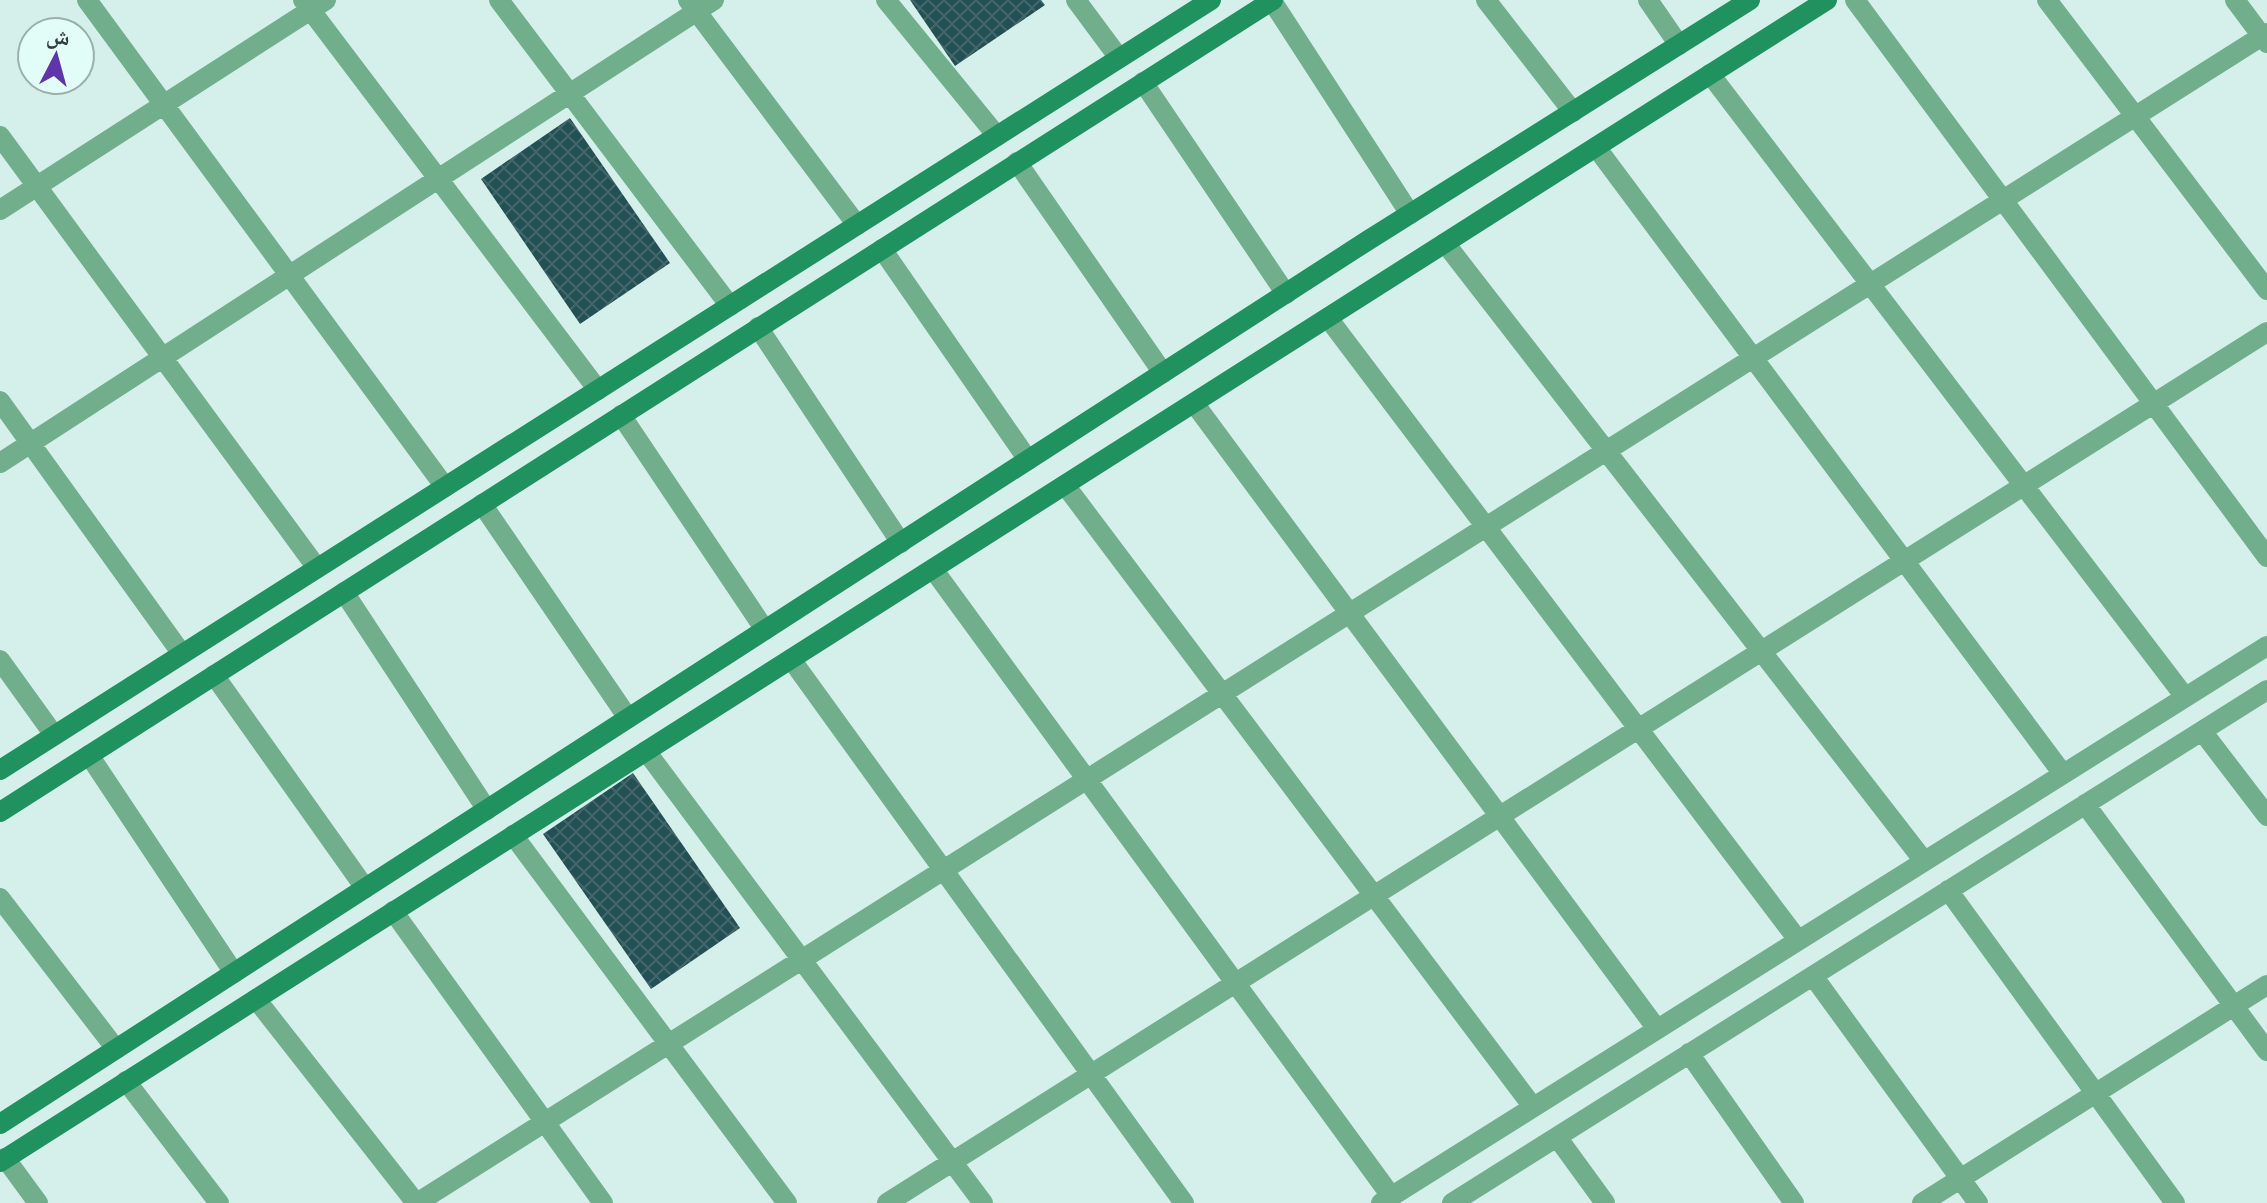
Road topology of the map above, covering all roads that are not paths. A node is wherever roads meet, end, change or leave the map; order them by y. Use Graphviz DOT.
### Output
graph roads {
  1 [pos="87,0"];
  2 [pos="499,0"];
  3 [pos="886,0"];
  4 [pos="1076,0"];
  5 [pos="1211,0"];
  6 [pos="1272,0"];
  7 [pos="1486,0"];
  8 [pos="1648,0"];
  9 [pos="1750,0"];
  10 [pos="1827,0"];
  11 [pos="1855,0"];
  12 [pos="2047,0"];
  13 [pos="2235,0"];
  14 [pos="313,3"];
  15 [pos="700,4"];
  16 [pos="2265,37"];
  17 [pos="1679,45"];
  18 [pos="1119,58"];
  19 [pos="1710,74"];
  20 [pos="1143,82"];
  21 [pos="570,94"];
  22 [pos="164,104"];
  23 [pos="1573,112"];
  24 [pos="2135,116"];
  25 [pos="0,136"];
  26 [pos="997,136"];
  27 [pos="1596,147"];
  28 [pos="1017,162"];
  29 [pos="438,179"];
  30 [pos="37,186"];
  31 [pos="2003,200"];
  32 [pos="0,210"];
  33 [pos="1410,214"];
  34 [pos="857,225"];
  35 [pos="1445,243"];
  36 [pos="882,249"];
  37 [pos="289,275"];
  38 [pos="1870,284"];
  39 [pos="2267,290"];
  40 [pos="1286,294"];
  41 [pos="730,306"];
  42 [pos="1328,318"];
  43 [pos="758,327"];
  44 [pos="2267,332"];
  45 [pos="162,357"];
  46 [pos="1753,358"];
  47 [pos="1163,373"];
  48 [pos="598,390"];
  49 [pos="0,401"];
  50 [pos="1194,403"];
  51 [pos="2153,403"];
  52 [pos="621,415"];
  53 [pos="30,443"];
  54 [pos="1606,451"];
  55 [pos="1028,460"];
  56 [pos="0,463"];
  57 [pos="1065,485"];
  58 [pos="2024,486"];
  59 [pos="445,487"];
  60 [pos="482,504"];
  61 [pos="1486,527"];
  62 [pos="901,543"];
  63 [pos="2267,557"];
  64 [pos="1904,561"];
  65 [pos="317,568"];
  66 [pos="933,569"];
  67 [pos="344,592"];
  68 [pos="1350,613"];
  69 [pos="765,630"];
  70 [pos="2267,646"];
  71 [pos="1761,651"];
  72 [pos="182,654"];
  73 [pos="791,659"];
  74 [pos="0,660"];
  75 [pos="214,675"];
  76 [pos="2267,690"];
  77 [pos="1222,694"];
  78 [pos="2185,697"];
  79 [pos="628,718"];
  80 [pos="1638,729"];
  81 [pos="2202,731"];
  82 [pos="54,735"];
  83 [pos="646,751"];
  84 [pos="89,755"];
  85 [pos="0,770"];
  86 [pos="2063,774"];
  87 [pos="1087,779"];
  88 [pos="2085,804"];
  89 [pos="487,810"];
  90 [pos="0,812"];
  91 [pos="1500,816"];
  92 [pos="2267,816"];
  93 [pos="513,835"];
  94 [pos="1924,861"];
  95 [pos="944,870"];
  96 [pos="365,888"];
  97 [pos="1948,890"];
  98 [pos="1374,896"];
  99 [pos="0,898"];
  100 [pos="393,911"];
  101 [pos="1798,940"];
  102 [pos="802,960"];
  103 [pos="234,973"];
  104 [pos="1813,976"];
  105 [pos="1236,983"];
  106 [pos="2267,985"];
  107 [pos="256,999"];
  108 [pos="2234,1006"];
  109 [pos="1657,1029"];
  110 [pos="668,1044"];
  111 [pos="116,1049"];
  112 [pos="2267,1051"];
  113 [pos="1689,1053"];
  114 [pos="1091,1074"];
  115 [pos="126,1081"];
  116 [pos="2095,1093"];
  117 [pos="1533,1107"];
  118 [pos="545,1122"];
  119 [pos="0,1124"];
  120 [pos="1557,1137"];
  121 [pos="2,1160"];
  122 [pos="952,1162"];
  123 [pos="1961,1179"];
  124 [pos="1386,1200"];
  125 [pos="38,1203"];
  126 [pos="219,1203"];
  127 [pos="416,1203"];
  128 [pos="603,1203"];
  129 [pos="787,1203"];
  130 [pos="887,1203"];
  131 [pos="983,1203"];
  132 [pos="1184,1203"];
  133 [pos="1452,1203"];
  134 [pos="1605,1203"];
  135 [pos="1794,1203"];
  136 [pos="1922,1203"];
  137 [pos="1978,1203"];
  138 [pos="2175,1203"];
  1 -- 22 [label="street"];
  2 -- 21 [label="street"];
  3 -- 26 [label="street"];
  4 -- 18 [label="street"];
  5 -- 18 [label="street"];
  6 -- 20 [label="street"];
  6 -- 33 [label="street"];
  7 -- 23 [label="street"];
  8 -- 17 [label="street"];
  9 -- 17 [label="street"];
  10 -- 19 [label="street"];
  11 -- 31 [label="street"];
  12 -- 24 [label="street"];
  13 -- 16 [label="street"];
  14 -- 22 [label="street"];
  14 -- 29 [label="street"];
  15 -- 21 [label="street"];
  15 -- 34 [label="street"];
  16 -- 24 [label="street"];
  17 -- 23 [label="street"];
  18 -- 26 [label="street"];
  19 -- 27 [label="street"];
  19 -- 38 [label="street"];
  20 -- 28 [label="street"];
  20 -- 40 [label="street"];
  21 -- 29 [label="street"];
  21 -- 41 [label="street"];
  22 -- 30 [label="street"];
  22 -- 37 [label="street"];
  23 -- 33 [label="street"];
  24 -- 31 [label="street"];
  24 -- 39 [label="street"];
  25 -- 30 [label="street"];
  26 -- 34 [label="street"];
  27 -- 35 [label="street"];
  27 -- 46 [label="street"];
  28 -- 36 [label="street"];
  28 -- 47 [label="street"];
  29 -- 37 [label="street"];
  29 -- 48 [label="street"];
  30 -- 32 [label="street"];
  30 -- 45 [label="street"];
  31 -- 38 [label="street"];
  31 -- 51 [label="street"];
  33 -- 40 [label="street"];
  34 -- 41 [label="street"];
  35 -- 42 [label="street"];
  35 -- 54 [label="street"];
  36 -- 43 [label="street"];
  36 -- 55 [label="street"];
  37 -- 45 [label="street"];
  37 -- 59 [label="street"];
  38 -- 46 [label="street"];
  38 -- 58 [label="street"];
  40 -- 47 [label="street"];
  41 -- 48 [label="street"];
  42 -- 50 [label="street"];
  42 -- 61 [label="street"];
  43 -- 52 [label="street"];
  43 -- 62 [label="street"];
  44 -- 51 [label="street"];
  45 -- 53 [label="street"];
  45 -- 65 [label="street"];
  46 -- 54 [label="street"];
  46 -- 64 [label="street"];
  47 -- 55 [label="street"];
  48 -- 59 [label="street"];
  49 -- 53 [label="street"];
  50 -- 57 [label="street"];
  50 -- 68 [label="street"];
  51 -- 58 [label="street"];
  51 -- 63 [label="street"];
  52 -- 60 [label="street"];
  52 -- 69 [label="street"];
  53 -- 56 [label="street"];
  53 -- 72 [label="street"];
  54 -- 61 [label="street"];
  54 -- 71 [label="street"];
  55 -- 62 [label="street"];
  57 -- 66 [label="street"];
  57 -- 77 [label="street"];
  58 -- 64 [label="street"];
  58 -- 78 [label="street"];
  59 -- 65 [label="street"];
  60 -- 67 [label="street"];
  60 -- 79 [label="street"];
  61 -- 68 [label="street"];
  61 -- 80 [label="street"];
  62 -- 69 [label="street"];
  64 -- 71 [label="street"];
  64 -- 86 [label="street"];
  65 -- 72 [label="street"];
  66 -- 73 [label="street"];
  66 -- 87 [label="street"];
  67 -- 75 [label="street"];
  67 -- 89 [label="street"];
  68 -- 77 [label="street"];
  68 -- 91 [label="street"];
  69 -- 79 [label="street"];
  70 -- 78 [label="street"];
  71 -- 80 [label="street"];
  71 -- 94 [label="street"];
  72 -- 82 [label="street"];
  73 -- 83 [label="street"];
  73 -- 95 [label="street"];
  74 -- 82 [label="street"];
  75 -- 84 [label="street"];
  75 -- 96 [label="street"];
  76 -- 81 [label="street"];
  77 -- 87 [label="street"];
  77 -- 98 [label="street"];
  78 -- 86 [label="street"];
  79 -- 89 [label="street"];
  80 -- 91 [label="street"];
  80 -- 101 [label="street"];
  81 -- 88 [label="street"];
  81 -- 92 [label="street"];
  82 -- 85 [label="street"];
  83 -- 93 [label="street"];
  83 -- 102 [label="street"];
  84 -- 90 [label="street"];
  84 -- 103 [label="street"];
  86 -- 94 [label="street"];
  87 -- 95 [label="street"];
  87 -- 105 [label="street"];
  88 -- 97 [label="street"];
  88 -- 108 [label="street"];
  89 -- 96 [label="street"];
  91 -- 98 [label="street"];
  91 -- 109 [label="street"];
  93 -- 100 [label="street"];
  93 -- 110 [label="street"];
  94 -- 101 [label="street"];
  95 -- 102 [label="street"];
  95 -- 114 [label="street"];
  96 -- 103 [label="street"];
  97 -- 104 [label="street"];
  97 -- 116 [label="street"];
  98 -- 105 [label="street"];
  98 -- 117 [label="street"];
  99 -- 111 [label="street"];
  100 -- 107 [label="street"];
  100 -- 118 [label="street"];
  101 -- 109 [label="street"];
  102 -- 110 [label="street"];
  102 -- 122 [label="street"];
  103 -- 111 [label="street"];
  104 -- 113 [label="street"];
  104 -- 123 [label="street"];
  105 -- 114 [label="street"];
  105 -- 124 [label="street"];
  106 -- 108 [label="street"];
  107 -- 115 [label="street"];
  107 -- 127 [label="street"];
  108 -- 112 [label="street"];
  108 -- 116 [label="street"];
  109 -- 117 [label="street"];
  110 -- 118 [label="street"];
  110 -- 129 [label="street"];
  111 -- 119 [label="street"];
  113 -- 120 [label="street"];
  113 -- 135 [label="street"];
  114 -- 122 [label="street"];
  114 -- 132 [label="street"];
  115 -- 121 [label="street"];
  115 -- 126 [label="street"];
  116 -- 123 [label="street"];
  116 -- 138 [label="street"];
  117 -- 124 [label="street"];
  118 -- 127 [label="street"];
  118 -- 128 [label="street"];
  120 -- 133 [label="street"];
  120 -- 134 [label="street"];
  121 -- 125 [label="street"];
  122 -- 130 [label="street"];
  122 -- 131 [label="street"];
  123 -- 136 [label="street"];
  123 -- 137 [label="street"];
}
